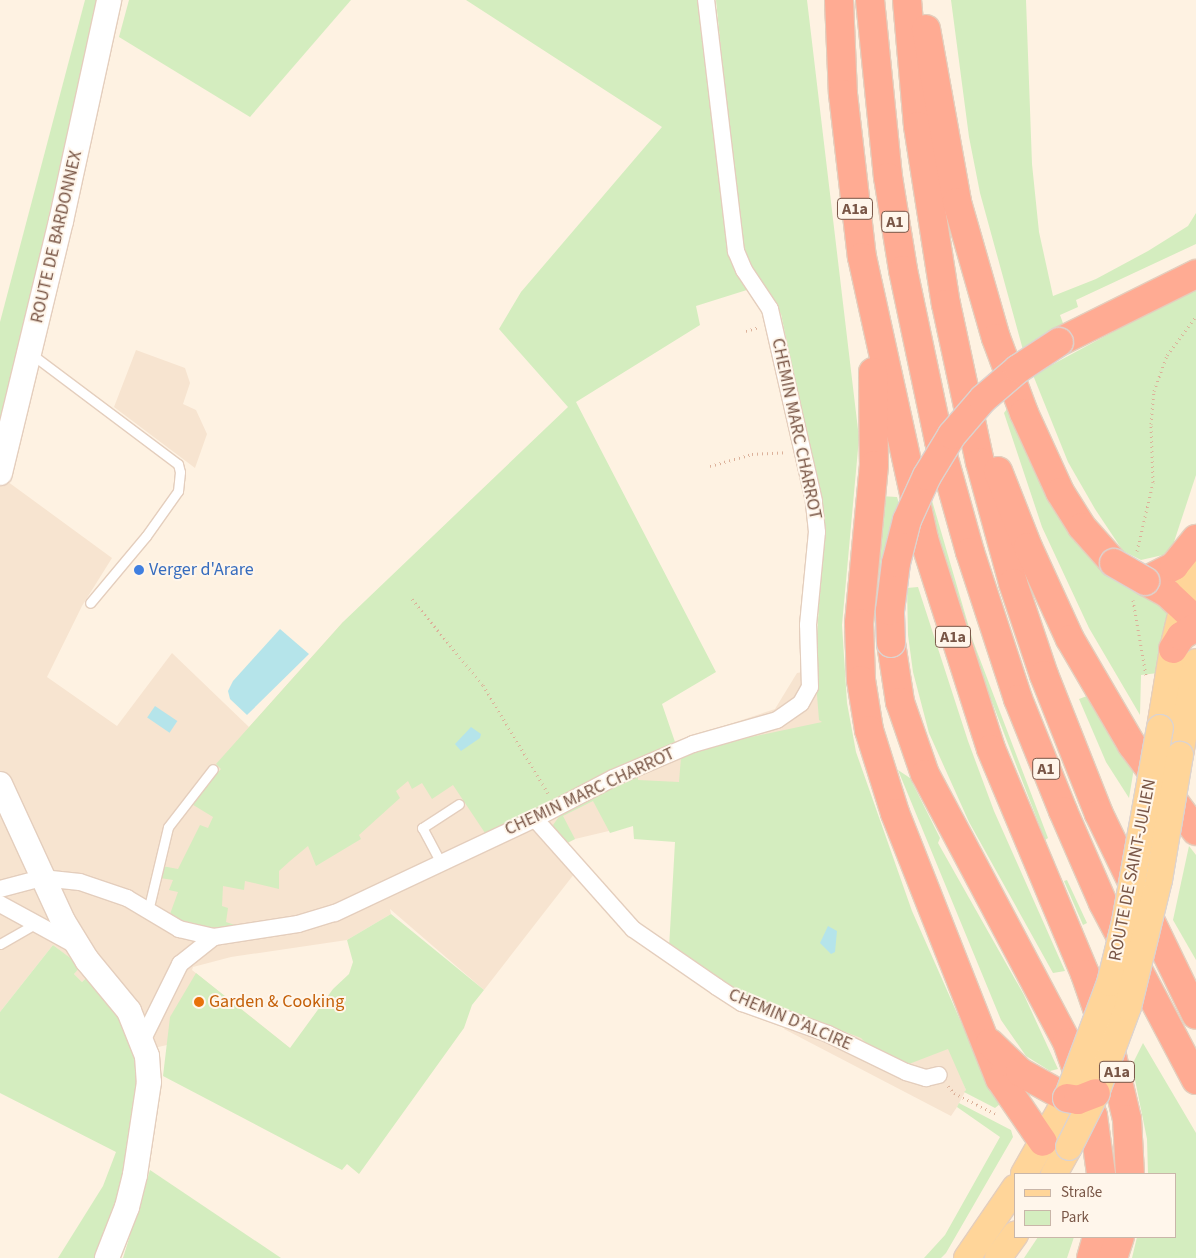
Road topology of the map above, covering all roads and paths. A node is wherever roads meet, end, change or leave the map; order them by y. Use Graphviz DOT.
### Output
graph roads {
  1 [pos="109,0"];
  2 [pos="706,0"];
  3 [pos="839,0"];
  4 [pos="870,0"];
  5 [pos="907,0"];
  6 [pos="921,0"];
  7 [pos="1196,271"];
  8 [pos="867,285"];
  9 [pos="1196,316"];
  10 [pos="30,352"];
  11 [pos="959,371"];
  12 [pos="802,448"];
  13 [pos="710,466"];
  14 [pos="0,473"];
  15 [pos="1196,539"];
  16 [pos="1196,550"];
  17 [pos="1132,575"];
  18 [pos="412,599"];
  19 [pos="90,603"];
  20 [pos="1191,618"];
  21 [pos="1185,656"];
  22 [pos="1147,682"];
  23 [pos="213,770"];
  24 [pos="0,784"];
  25 [pos="459,804"];
  26 [pos="556,807"];
  27 [pos="535,819"];
  28 [pos="1196,831"];
  29 [pos="441,863"];
  30 [pos="42,878"];
  31 [pos="0,889"];
  32 [pos="0,904"];
  33 [pos="148,911"];
  34 [pos="35,924"];
  35 [pos="214,937"];
  36 [pos="0,944"];
  37 [pos="78,947"];
  38 [pos="1196,1015"];
  39 [pos="980,1028"];
  40 [pos="143,1039"];
  41 [pos="939,1075"];
  42 [pos="1196,1080"];
  43 [pos="1096,1093"];
  44 [pos="1061,1101"];
  45 [pos="999,1116"];
  46 [pos="1056,1144"];
  47 [pos="1025,1173"];
  48 [pos="1054,1173"];
  49 [pos="1101,1173"];
  50 [pos="1130,1173"];
  51 [pos="1014,1189"];
  52 [pos="1014,1236"];
  53 [pos="1096,1238"];
  54 [pos="1120,1238"];
  55 [pos="107,1258"];
  56 [pos="967,1258"];
  57 [pos="998,1258"];
  58 [pos="1091,1258"];
  59 [pos="1114,1258"];
  1 -- 10 [label="street, ROUTE DE BARDONNEX"];
  2 -- 12 [label="street, CHEMIN MARC CHARROT"];
  3 -- 8 [label="highway, A1a"];
  4 -- 42 [label="highway, A1"];
  5 -- 11 [label="highway, A1"];
  6 -- 17 [label="highway"];
  7 -- 49 [label="highway, bridge"];
  8 -- 39 [label="highway"];
  8 -- 50 [label="highway, A1a"];
  9 -- 17 [label="path"];
  10 -- 14 [label="street, ROUTE DE BARDONNEX"];
  10 -- 19 [label="lane"];
  11 -- 28 [label="highway"];
  11 -- 38 [label="highway, A1"];
  12 -- 13 [label="path"];
  12 -- 26 [label="street, CHEMIN MARC CHARROT"];
  15 -- 17 [label="highway"];
  16 -- 20 [label="main road"];
  17 -- 20 [label="highway"];
  17 -- 22 [label="path"];
  18 -- 26 [label="path"];
  20 -- 21 [label="highway"];
  21 -- 43 [label="main road, ROUTE DE SAINT-JULIEN, bridge"];
  21 -- 44 [label="main road, ROUTE DE SAINT-JULIEN, bridge"];
  23 -- 33 [label="lane"];
  24 -- 30 [label="street"];
  25 -- 29 [label="lane"];
  26 -- 27 [label="street, CHEMIN MARC CHARROT"];
  27 -- 29 [label="street, CHEMIN MARC CHARROT"];
  27 -- 41 [label="street, CHEMIN D'ALCIRE"];
  29 -- 35 [label="street, CHEMIN MARC CHARROT"];
  30 -- 31 [label="street"];
  30 -- 33 [label="street"];
  30 -- 37 [label="street"];
  32 -- 34 [label="street"];
  33 -- 35 [label="street"];
  34 -- 36 [label="lane"];
  34 -- 37 [label="street"];
  35 -- 40 [label="street, CHEMIN MARC CHARROT"];
  37 -- 40 [label="street"];
  39 -- 44 [label="highway"];
  39 -- 46 [label="highway"];
  40 -- 55 [label="street"];
  41 -- 45 [label="path"];
  43 -- 44 [label="highway, bridge"];
  43 -- 46 [label="main road, ROUTE DE SAINT-JULIEN, bridge"];
  44 -- 46 [label="main road, ROUTE DE SAINT-JULIEN"];
  46 -- 47 [label="main road, ROUTE DE SAINT-JULIEN"];
  46 -- 48 [label="main road, ROUTE DE SAINT-JULIEN"];
  51 -- 56 [label="main road"];
  52 -- 57 [label="main road"];
  53 -- 58 [label="highway"];
  54 -- 59 [label="highway"];
}
